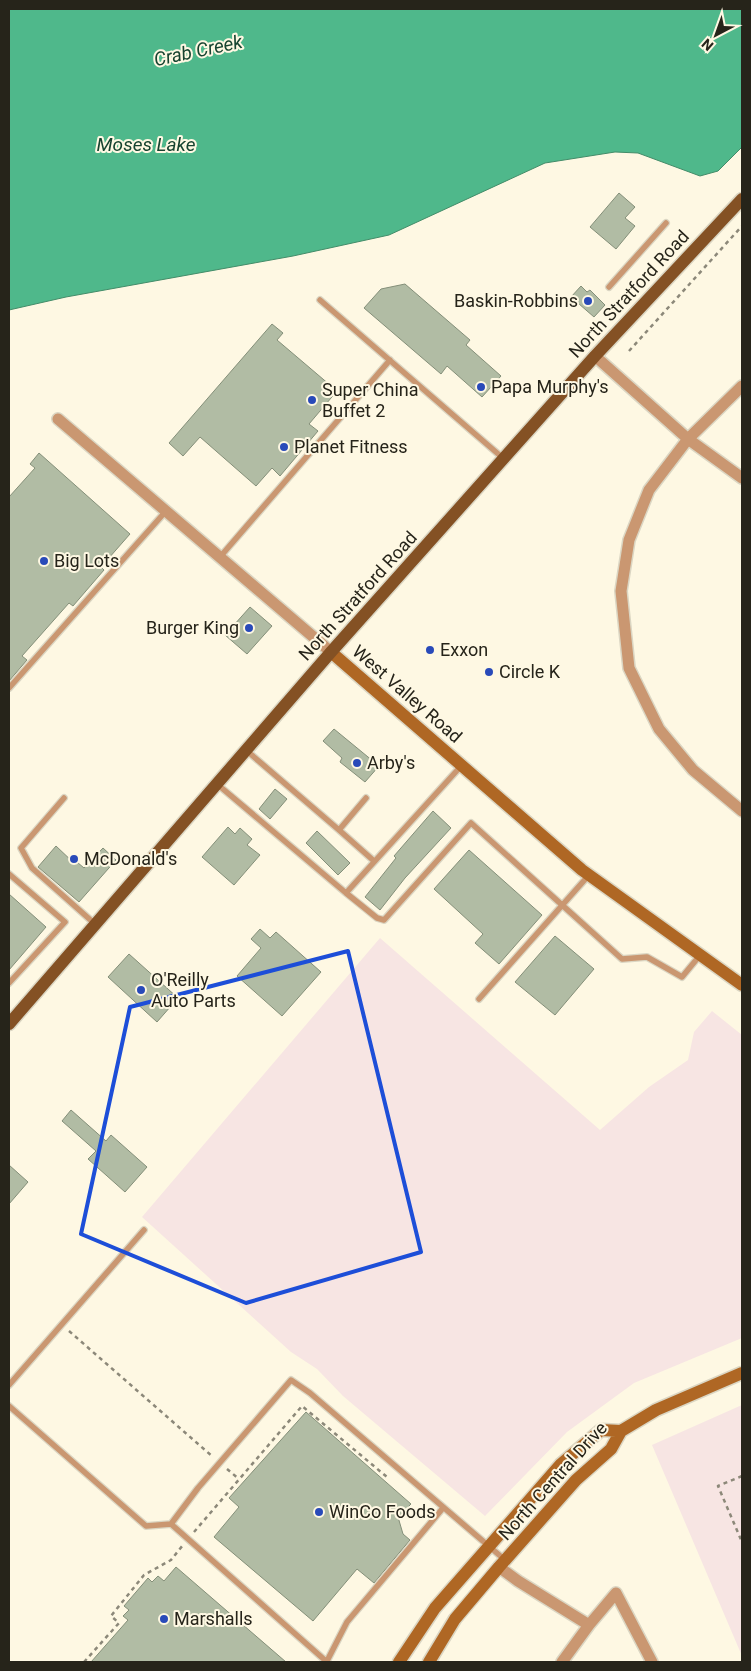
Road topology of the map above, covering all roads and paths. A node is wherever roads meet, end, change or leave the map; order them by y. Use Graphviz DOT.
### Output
graph roads {
  1 [pos="742,199"];
  2 [pos="666,223"];
  3 [pos="742,226"];
  4 [pos="609,287"];
  5 [pos="320,300"];
  6 [pos="629,351"];
  7 [pos="595,356"];
  8 [pos="390,360"];
  9 [pos="742,386"];
  10 [pos="58,419"];
  11 [pos="688,439"];
  12 [pos="504,459"];
  13 [pos="742,478"];
  14 [pos="166,511"];
  15 [pos="220,557"];
  16 [pos="332,652"];
  17 [pos="9,688"];
  18 [pos="246,750"];
  19 [pos="462,764"];
  20 [pos="217,784"];
  21 [pos="64,798"];
  22 [pos="366,798"];
  23 [pos="742,811"];
  24 [pos="340,830"];
  25 [pos="374,860"];
  26 [pos="9,874"];
  27 [pos="589,875"];
  28 [pos="346,893"];
  29 [pos="562,906"];
  30 [pos="95,924"];
  31 [pos="702,954"];
  32 [pos="9,983"];
  33 [pos="742,985"];
  34 [pos="479,999"];
  35 [pos="9,1024"];
  36 [pos="144,1230"];
  37 [pos="62,1325"];
  38 [pos="742,1373"];
  39 [pos="9,1385"];
  40 [pos="9,1406"];
  41 [pos="621,1431"];
  42 [pos="220,1463"];
  43 [pos="742,1476"];
  44 [pos="386,1478"];
  45 [pos="239,1480"];
  46 [pos="443,1508"];
  47 [pos="171,1524"];
  48 [pos="188,1539"];
  49 [pos="742,1542"];
  50 [pos="488,1547"];
  51 [pos="502,1563"];
  52 [pos="589,1625"];
  53 [pos="84,1662"];
  54 [pos="327,1662"];
  55 [pos="399,1662"];
  56 [pos="429,1662"];
  57 [pos="562,1662"];
  58 [pos="652,1662"];
  1 -- 7 [label="main road, North Stratford Road"];
  2 -- 4 [label="lane"];
  3 -- 6 [label="path"];
  5 -- 8 [label="lane"];
  7 -- 11 [label="street"];
  7 -- 12 [label="main road, North Stratford Road"];
  8 -- 12 [label="lane"];
  8 -- 15 [label="lane"];
  9 -- 11 [label="street"];
  10 -- 14 [label="street, West Valley Road"];
  11 -- 13 [label="street"];
  11 -- 23 [label="street"];
  12 -- 16 [label="main road, North Stratford Road"];
  14 -- 15 [label="street, West Valley Road"];
  14 -- 17 [label="lane"];
  15 -- 16 [label="street, West Valley Road"];
  16 -- 18 [label="main road, North Stratford Road"];
  16 -- 19 [label="main road, West Valley Road"];
  18 -- 20 [label="main road, North Stratford Road"];
  18 -- 24 [label="lane"];
  19 -- 25 [label="lane"];
  19 -- 27 [label="main road, West Valley Road"];
  20 -- 28 [label="lane"];
  20 -- 30 [label="main road, North Stratford Road"];
  21 -- 30 [label="lane"];
  22 -- 24 [label="lane"];
  24 -- 25 [label="lane"];
  25 -- 28 [label="lane"];
  26 -- 32 [label="lane"];
  27 -- 29 [label="lane"];
  27 -- 31 [label="main road, West Valley Road"];
  28 -- 29 [label="lane"];
  29 -- 31 [label="lane"];
  29 -- 34 [label="lane"];
  30 -- 35 [label="main road, North Stratford Road"];
  31 -- 33 [label="main road, West Valley Road"];
  36 -- 37 [label="lane"];
  37 -- 39 [label="lane"];
  37 -- 42 [label="path"];
  38 -- 41 [label="main road, North Central Drive"];
  40 -- 47 [label="lane"];
  41 -- 50 [label="main road"];
  41 -- 51 [label="main road, North Central Drive"];
  42 -- 45 [label="path"];
  42 -- 46 [label="lane"];
  42 -- 47 [label="lane"];
  43 -- 49 [label="path"];
  44 -- 45 [label="path"];
  45 -- 48 [label="path"];
  46 -- 50 [label="lane"];
  46 -- 54 [label="lane"];
  47 -- 48 [label="lane"];
  48 -- 53 [label="path"];
  48 -- 54 [label="lane"];
  50 -- 51 [label="lane"];
  50 -- 55 [label="main road"];
  51 -- 52 [label="street"];
  51 -- 56 [label="main road, North Central Drive"];
  52 -- 57 [label="street"];
  52 -- 58 [label="street"];
}
